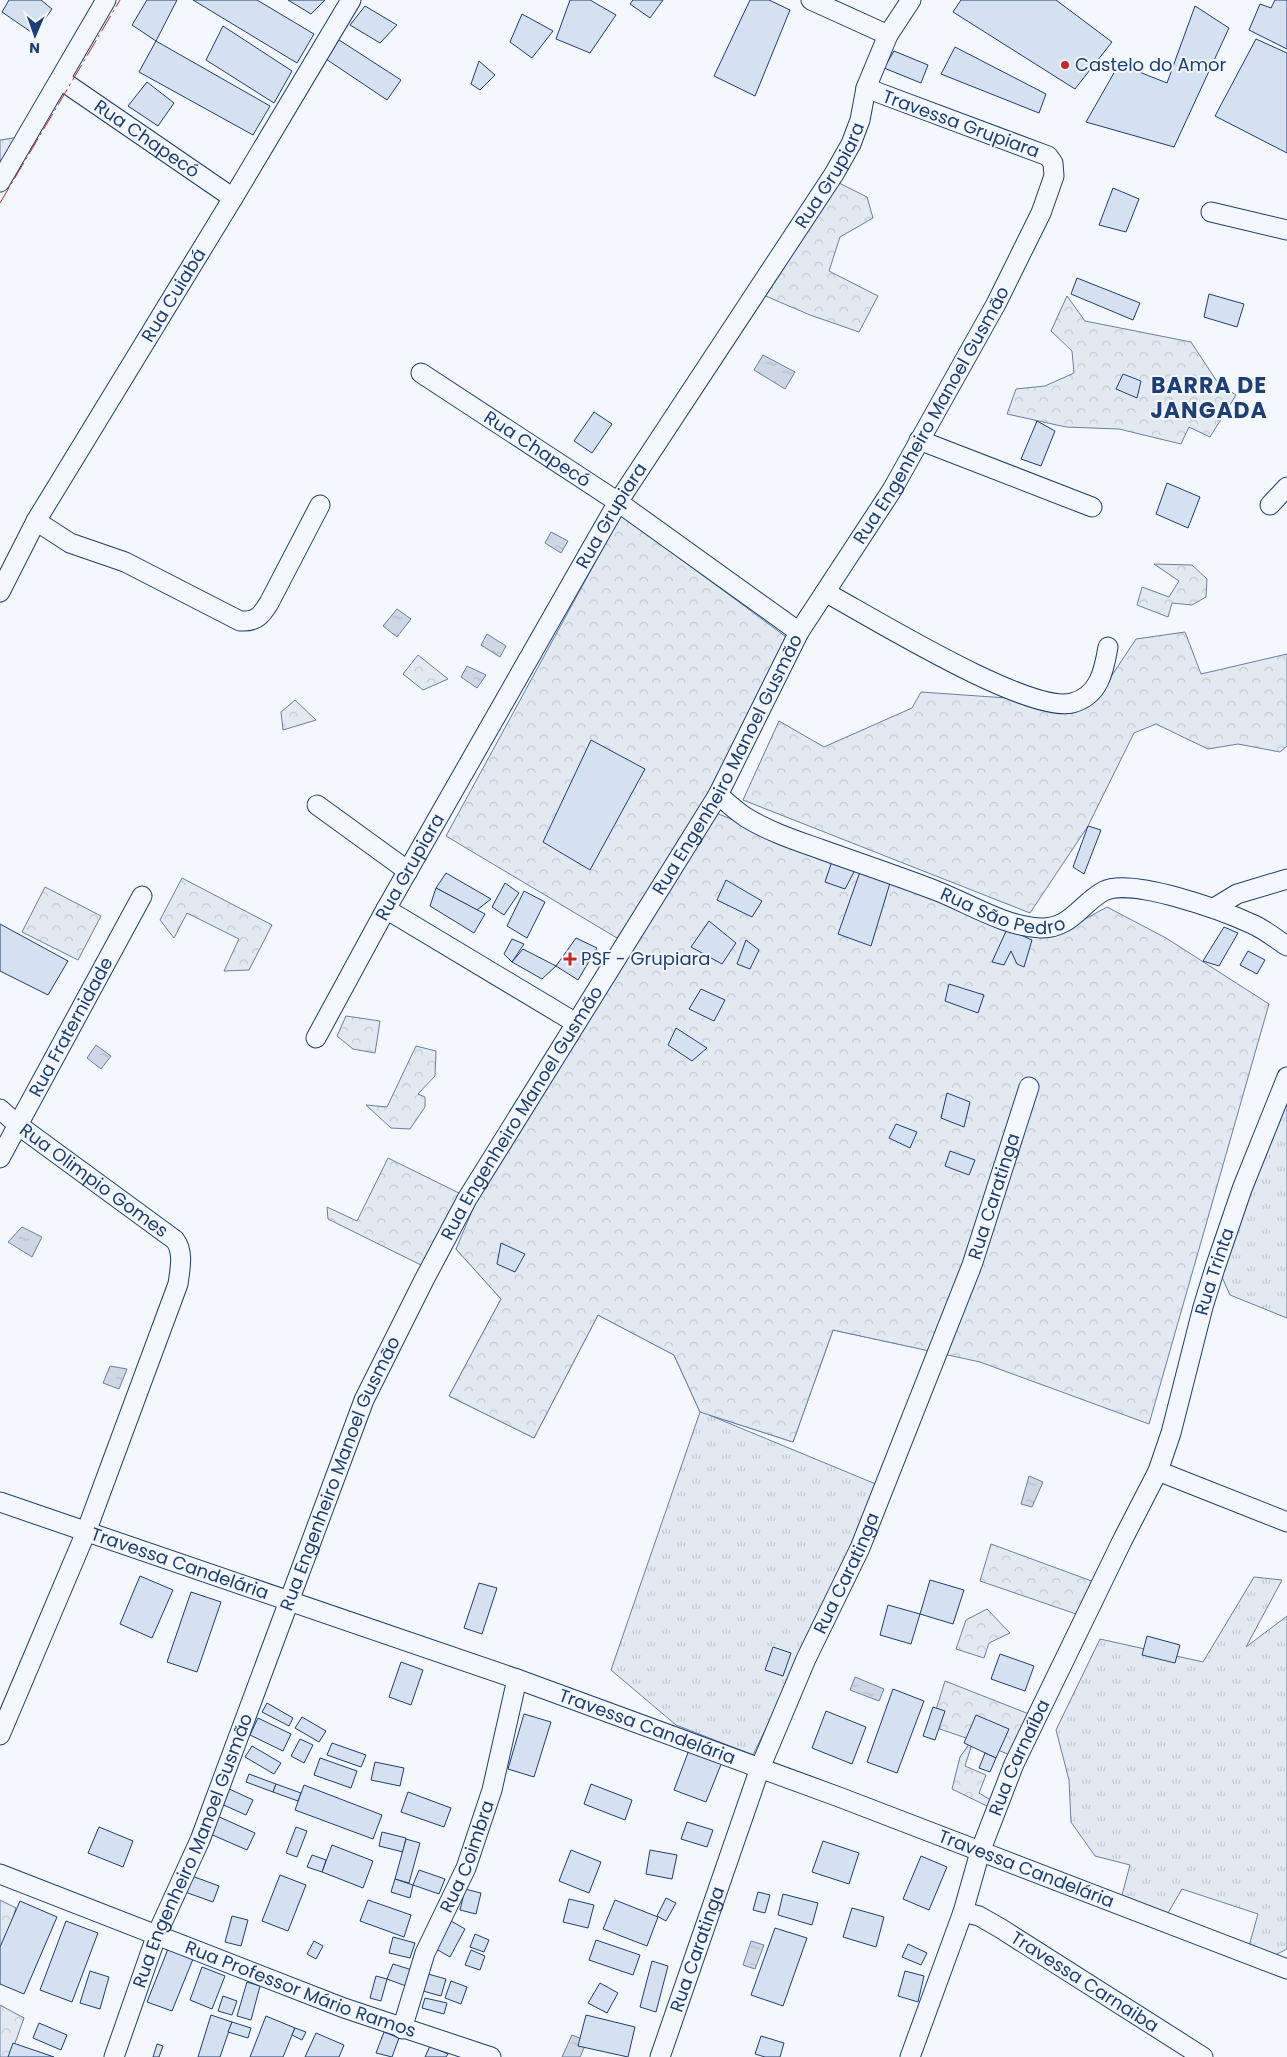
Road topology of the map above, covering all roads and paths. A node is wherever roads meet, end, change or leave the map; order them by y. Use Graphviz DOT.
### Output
graph roads {
  1 [pos="106,0"];
  2 [pos="351,0"];
  3 [pos="811,0"];
  4 [pos="911,0"];
  5 [pos="888,36"];
  6 [pos="61,80"];
  7 [pos="866,88"];
  8 [pos="1053,163"];
  9 [pos="0,182"];
  10 [pos="233,198"];
  11 [pos="1211,212"];
  12 [pos="1287,230"];
  13 [pos="421,373"];
  14 [pos="919,440"];
  15 [pos="1287,487"];
  16 [pos="618,502"];
  17 [pos="320,505"];
  18 [pos="1270,505"];
  19 [pos="1092,507"];
  20 [pos="36,521"];
  21 [pos="0,592"];
  22 [pos="825,592"];
  23 [pos="799,632"];
  24 [pos="1108,647"];
  25 [pos="718,795"];
  26 [pos="317,805"];
  27 [pos="408,871"];
  28 [pos="1287,879"];
  29 [pos="142,896"];
  30 [pos="1214,908"];
  31 [pos="386,909"];
  32 [pos="1287,946"];
  33 [pos="576,1023"];
  34 [pos="316,1038"];
  35 [pos="1287,1077"];
  36 [pos="1029,1087"];
  37 [pos="0,1109"];
  38 [pos="18,1125"];
  39 [pos="0,1158"];
  40 [pos="1158,1471"];
  41 [pos="0,1502"];
  42 [pos="1287,1522"];
  43 [pos="86,1532"];
  44 [pos="288,1601"];
  45 [pos="516,1679"];
  46 [pos="0,1735"];
  47 [pos="760,1768"];
  48 [pos="980,1852"];
  49 [pos="0,1874"];
  50 [pos="963,1912"];
  51 [pos="157,1934"];
  52 [pos="1287,1969"];
  53 [pos="402,2028"];
  54 [pos="114,2057"];
  55 [pos="491,2057"];
  56 [pos="660,2057"];
  57 [pos="910,2057"];
  58 [pos="1203,2057"];
  1 -- 6 [label="street"];
  2 -- 10 [label="street, Rua Cuiabá"];
  3 -- 5 [label="street"];
  4 -- 5 [label="street, Rua Grupiara"];
  5 -- 7 [label="street, Rua Grupiara"];
  6 -- 9 [label="street"];
  6 -- 10 [label="street, Rua Chapecó"];
  7 -- 8 [label="street, Travessa Grupiara"];
  7 -- 16 [label="street, Rua Grupiara"];
  8 -- 14 [label="street, Rua Engenheiro Manoel Gusmão"];
  10 -- 20 [label="street, Rua Cuiabá"];
  11 -- 12 [label="street"];
  13 -- 16 [label="street, Rua Chapecó"];
  14 -- 19 [label="street"];
  14 -- 22 [label="street, Rua Engenheiro Manoel Gusmão"];
  15 -- 18 [label="street"];
  16 -- 23 [label="street, Rua Chapecó"];
  16 -- 27 [label="street, Rua Grupiara"];
  17 -- 20 [label="street"];
  20 -- 21 [label="street, Rua Cuiabá"];
  22 -- 23 [label="street, Rua Engenheiro Manoel Gusmão"];
  22 -- 24 [label="street"];
  23 -- 25 [label="street, Rua Engenheiro Manoel Gusmão"];
  25 -- 30 [label="street, Rua São Pedro"];
  25 -- 33 [label="street, Rua Engenheiro Manoel Gusmão"];
  26 -- 27 [label="street"];
  27 -- 31 [label="street, Rua Grupiara"];
  28 -- 30 [label="street"];
  29 -- 38 [label="street, Rua Fraternidade"];
  30 -- 32 [label="street, Rua São Pedro"];
  31 -- 33 [label="street"];
  31 -- 34 [label="street, Rua Grupiara"];
  33 -- 44 [label="street, Rua Engenheiro Manoel Gusmão"];
  35 -- 40 [label="street, Rua Trinta"];
  36 -- 47 [label="street, Rua Caratinga"];
  37 -- 38 [label="street, Rua Olimpio Gomes"];
  38 -- 39 [label="street, Rua Fraternidade"];
  38 -- 43 [label="street, Rua Olimpio Gomes"];
  40 -- 42 [label="street"];
  40 -- 48 [label="street, Rua Carnaíba"];
  41 -- 43 [label="street, Travessa Candelária"];
  43 -- 44 [label="street, Travessa Candelária"];
  43 -- 46 [label="street, Rua Olimpio Gomes"];
  44 -- 45 [label="street, Travessa Candelária"];
  44 -- 51 [label="street, Rua Engenheiro Manoel Gusmão"];
  45 -- 47 [label="street, Travessa Candelária"];
  45 -- 53 [label="street, Rua Coimbra"];
  47 -- 48 [label="street, Travessa Candelária"];
  47 -- 56 [label="street, Rua Caratinga"];
  48 -- 50 [label="street, Rua Carnaíba"];
  48 -- 52 [label="street, Travessa Candelária"];
  49 -- 51 [label="street, Rua Professor Mário Ramos"];
  50 -- 57 [label="street, Rua Carnaíba"];
  50 -- 58 [label="street, Travessa Carnaiba"];
  51 -- 53 [label="street, Rua Professor Mário Ramos"];
  51 -- 54 [label="street, Rua Engenheiro Manoel Gusmão"];
  53 -- 55 [label="street, Rua Professor Mário Ramos"];
}
